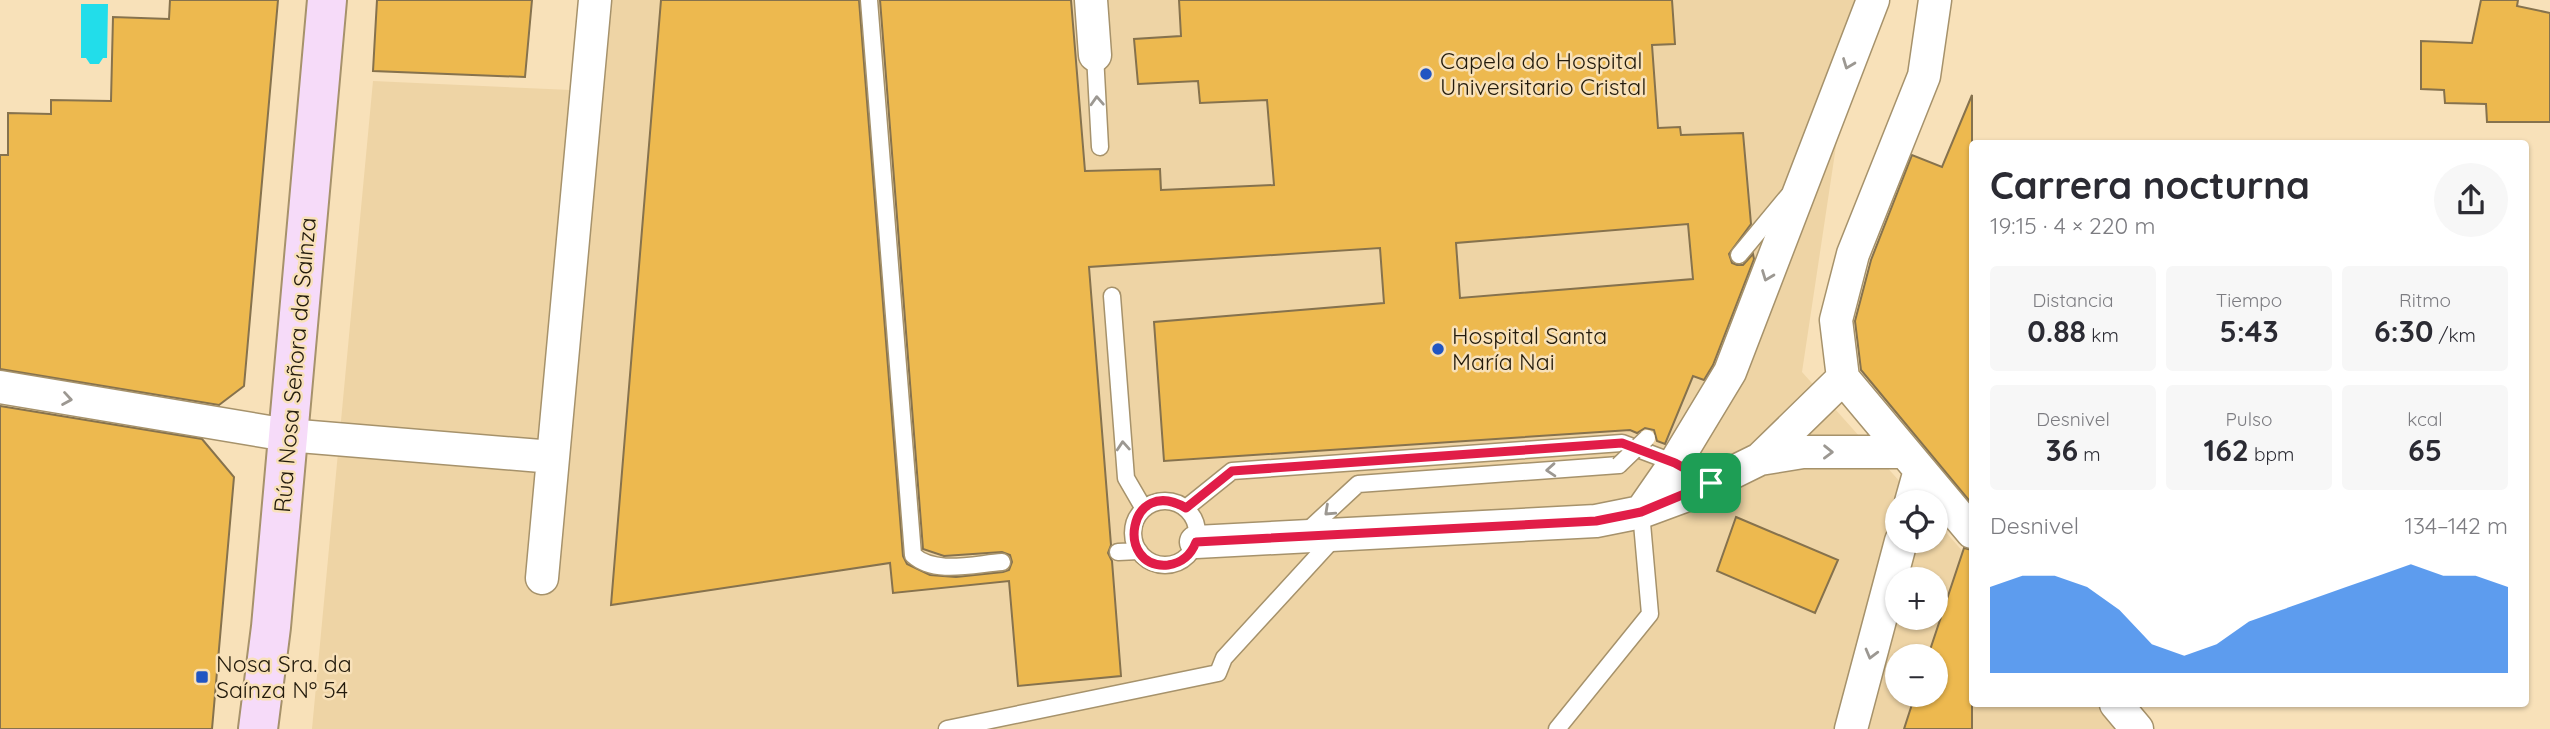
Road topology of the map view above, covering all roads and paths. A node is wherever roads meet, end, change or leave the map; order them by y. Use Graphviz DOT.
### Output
graph roads {
  1 [pos="327,0"];
  2 [pos="595,0"];
  3 [pos="869,0"];
  4 [pos="1091,0"];
  5 [pos="1873,0"];
  6 [pos="1935,0"];
  7 [pos="1095,55"];
  8 [pos="1100,146"];
  9 [pos="1807,172"];
  10 [pos="1739,255"];
  11 [pos="1112,296"];
  12 [pos="1843,378"];
  13 [pos="0,387"];
  14 [pos="288,435"];
  15 [pos="1647,438"];
  16 [pos="553,457"];
  17 [pos="1760,459"];
  18 [pos="1913,461"];
  19 [pos="1675,463"];
  20 [pos="1711,483"];
  21 [pos="1912,490"];
  22 [pos="1186,508"];
  23 [pos="1144,509"];
  24 [pos="1641,512"];
  25 [pos="1969,528"];
  26 [pos="1335,536"];
  27 [pos="1299,538"];
  28 [pos="1196,542"];
  29 [pos="1139,551"];
  30 [pos="1118,552"];
  31 [pos="1898,553"];
  32 [pos="1002,562"];
  33 [pos="541,578"];
  34 [pos="2119,707"];
  35 [pos="258,729"];
  36 [pos="947,729"];
  37 [pos="1558,729"];
  38 [pos="1851,729"];
  39 [pos="2137,729"];
  1 -- 14 [label="street, Rúa Nosa Señora da Saínza"];
  2 -- 16 [label="street"];
  3 -- 32 [label="lane"];
  4 -- 7 [label="street"];
  5 -- 9 [label="street, one-way"];
  6 -- 12 [label="street"];
  8 -- 7 [label="lane, one-way"];
  9 -- 10 [label="lane"];
  9 -- 19 [label="street, one-way"];
  23 -- 11 [label="lane, one-way"];
  12 -- 17 [label="street"];
  12 -- 18 [label="street"];
  13 -- 14 [label="street, one-way"];
  14 -- 16 [label="street"];
  14 -- 35 [label="street, Rúa Nosa Señora da Saínza"];
  15 -- 27 [label="lane, one-way, bridge"];
  16 -- 33 [label="street"];
  17 -- 18 [label="street, one-way"];
  17 -- 20 [label="street"];
  18 -- 21 [label="street"];
  18 -- 25 [label="street"];
  19 -- 20 [label="lane"];
  19 -- 22 [label="lane"];
  19 -- 24 [label="street"];
  20 -- 24 [label="street"];
  22 -- 23 [label="lane"];
  22 -- 28 [label="lane"];
  23 -- 29 [label="lane"];
  24 -- 26 [label="street"];
  24 -- 37 [label="lane"];
  26 -- 27 [label="street"];
  26 -- 36 [label="lane"];
  27 -- 28 [label="street"];
  28 -- 29 [label="lane"];
  29 -- 30 [label="lane"];
  31 -- 38 [label="street, one-way"];
  34 -- 39 [label="street"];
}
